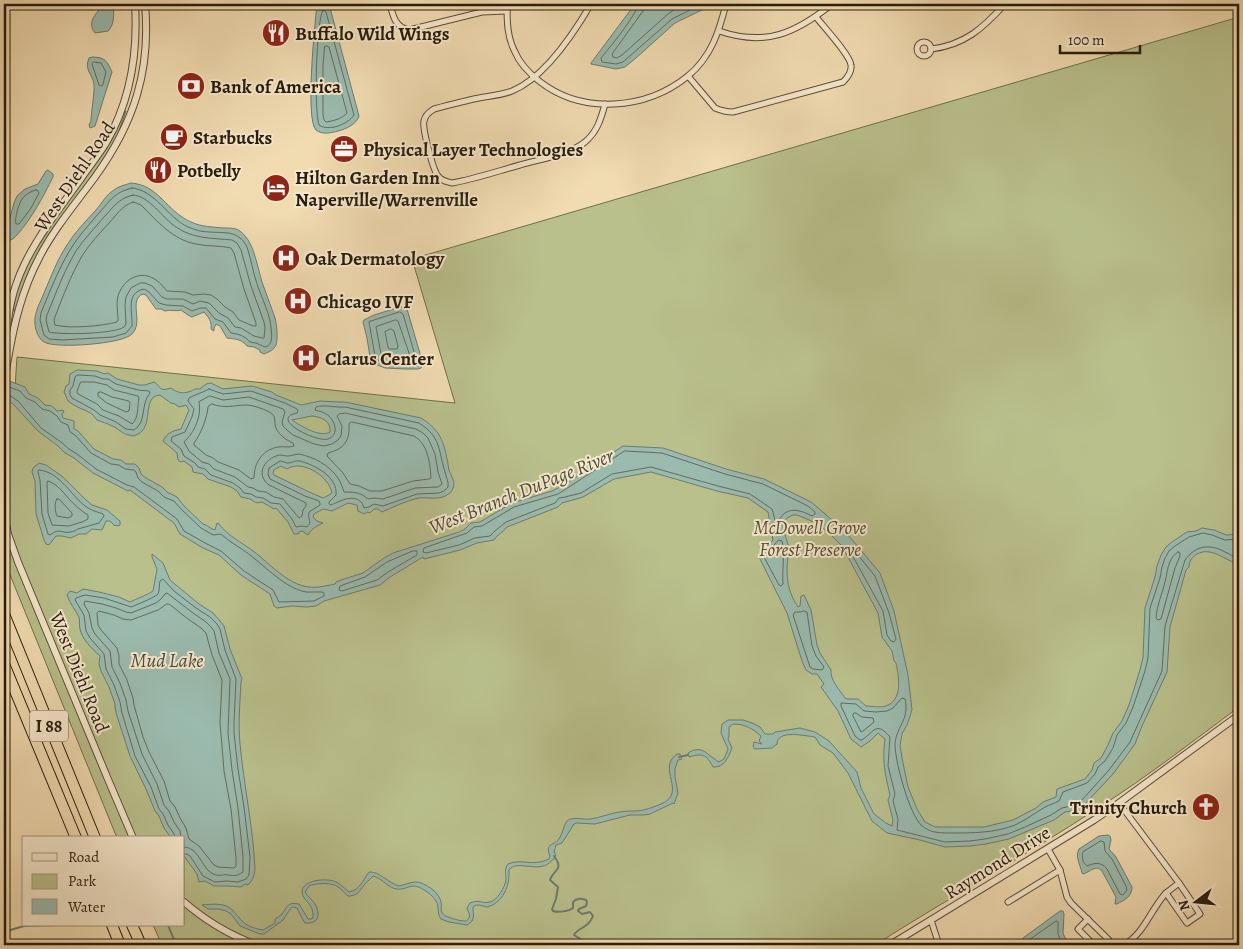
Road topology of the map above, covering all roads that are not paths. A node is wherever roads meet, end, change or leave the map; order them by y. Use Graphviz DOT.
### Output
graph roads {
  1 [pos="135,4"];
  2 [pos="145,4"];
  3 [pos="390,4"];
  4 [pos="507,4"];
  5 [pos="591,4"];
  6 [pos="726,4"];
  7 [pos="832,4"];
  8 [pos="1004,4"];
  9 [pos="1045,4"];
  10 [pos="1087,4"];
  11 [pos="507,11"];
  12 [pos="816,17"];
  13 [pos="719,31"];
  14 [pos="931,49"];
  15 [pos="688,76"];
  16 [pos="534,77"];
  17 [pos="604,104"];
  18 [pos="7,360"];
  19 [pos="4,400"];
  20 [pos="4,515"];
  21 [pos="4,614"];
  22 [pos="4,664"];
  23 [pos="1239,715"];
  24 [pos="1119,803"];
  25 [pos="75,836"];
  26 [pos="94,836"];
  27 [pos="132,836"];
  28 [pos="1048,849"];
  29 [pos="1060,870"];
  30 [pos="1178,883"];
  31 [pos="1166,893"];
  32 [pos="1008,902"];
  33 [pos="185,903"];
  34 [pos="1088,919"];
  35 [pos="931,920"];
  36 [pos="112,926"];
  37 [pos="132,926"];
  38 [pos="120,945"];
  39 [pos="141,945"];
  40 [pos="257,945"];
  41 [pos="890,945"];
  42 [pos="939,945"];
  43 [pos="1094,945"];
  44 [pos="1104,945"];
  45 [pos="1124,945"];
  1 -- 18 [label="street, West Diehl Road"];
  2 -- 18 [label="street, West Diehl Road"];
  3 -- 11 [label="street"];
  4 -- 11 [label="street"];
  5 -- 16 [label="street"];
  6 -- 13 [label="street"];
  7 -- 12 [label="street"];
  8 -- 14 [label="street"];
  9 -- 10 [label="street"];
  11 -- 16 [label="street"];
  12 -- 13 [label="street"];
  12 -- 15 [label="street"];
  13 -- 15 [label="street"];
  15 -- 17 [label="street"];
  16 -- 17 [label="street"];
  16 -- 17 [label="street"];
  18 -- 19 [label="street, West Diehl Road"];
  20 -- 27 [label="street, West Diehl Road"];
  21 -- 26 [label="highway, I 88"];
  22 -- 25 [label="highway, I 88"];
  23 -- 24 [label="street, Raymond Drive"];
  24 -- 28 [label="street, Raymond Drive"];
  24 -- 30 [label="street"];
  28 -- 29 [label="street"];
  28 -- 35 [label="street, Raymond Drive"];
  29 -- 32 [label="street"];
  29 -- 34 [label="street"];
  30 -- 31 [label="street"];
  30 -- 31 [label="street"];
  31 -- 45 [label="street"];
  33 -- 40 [label="street"];
  34 -- 43 [label="street"];
  34 -- 44 [label="street"];
  35 -- 41 [label="street, Raymond Drive"];
  35 -- 42 [label="street"];
  36 -- 38 [label="highway"];
  37 -- 39 [label="highway"];
}
